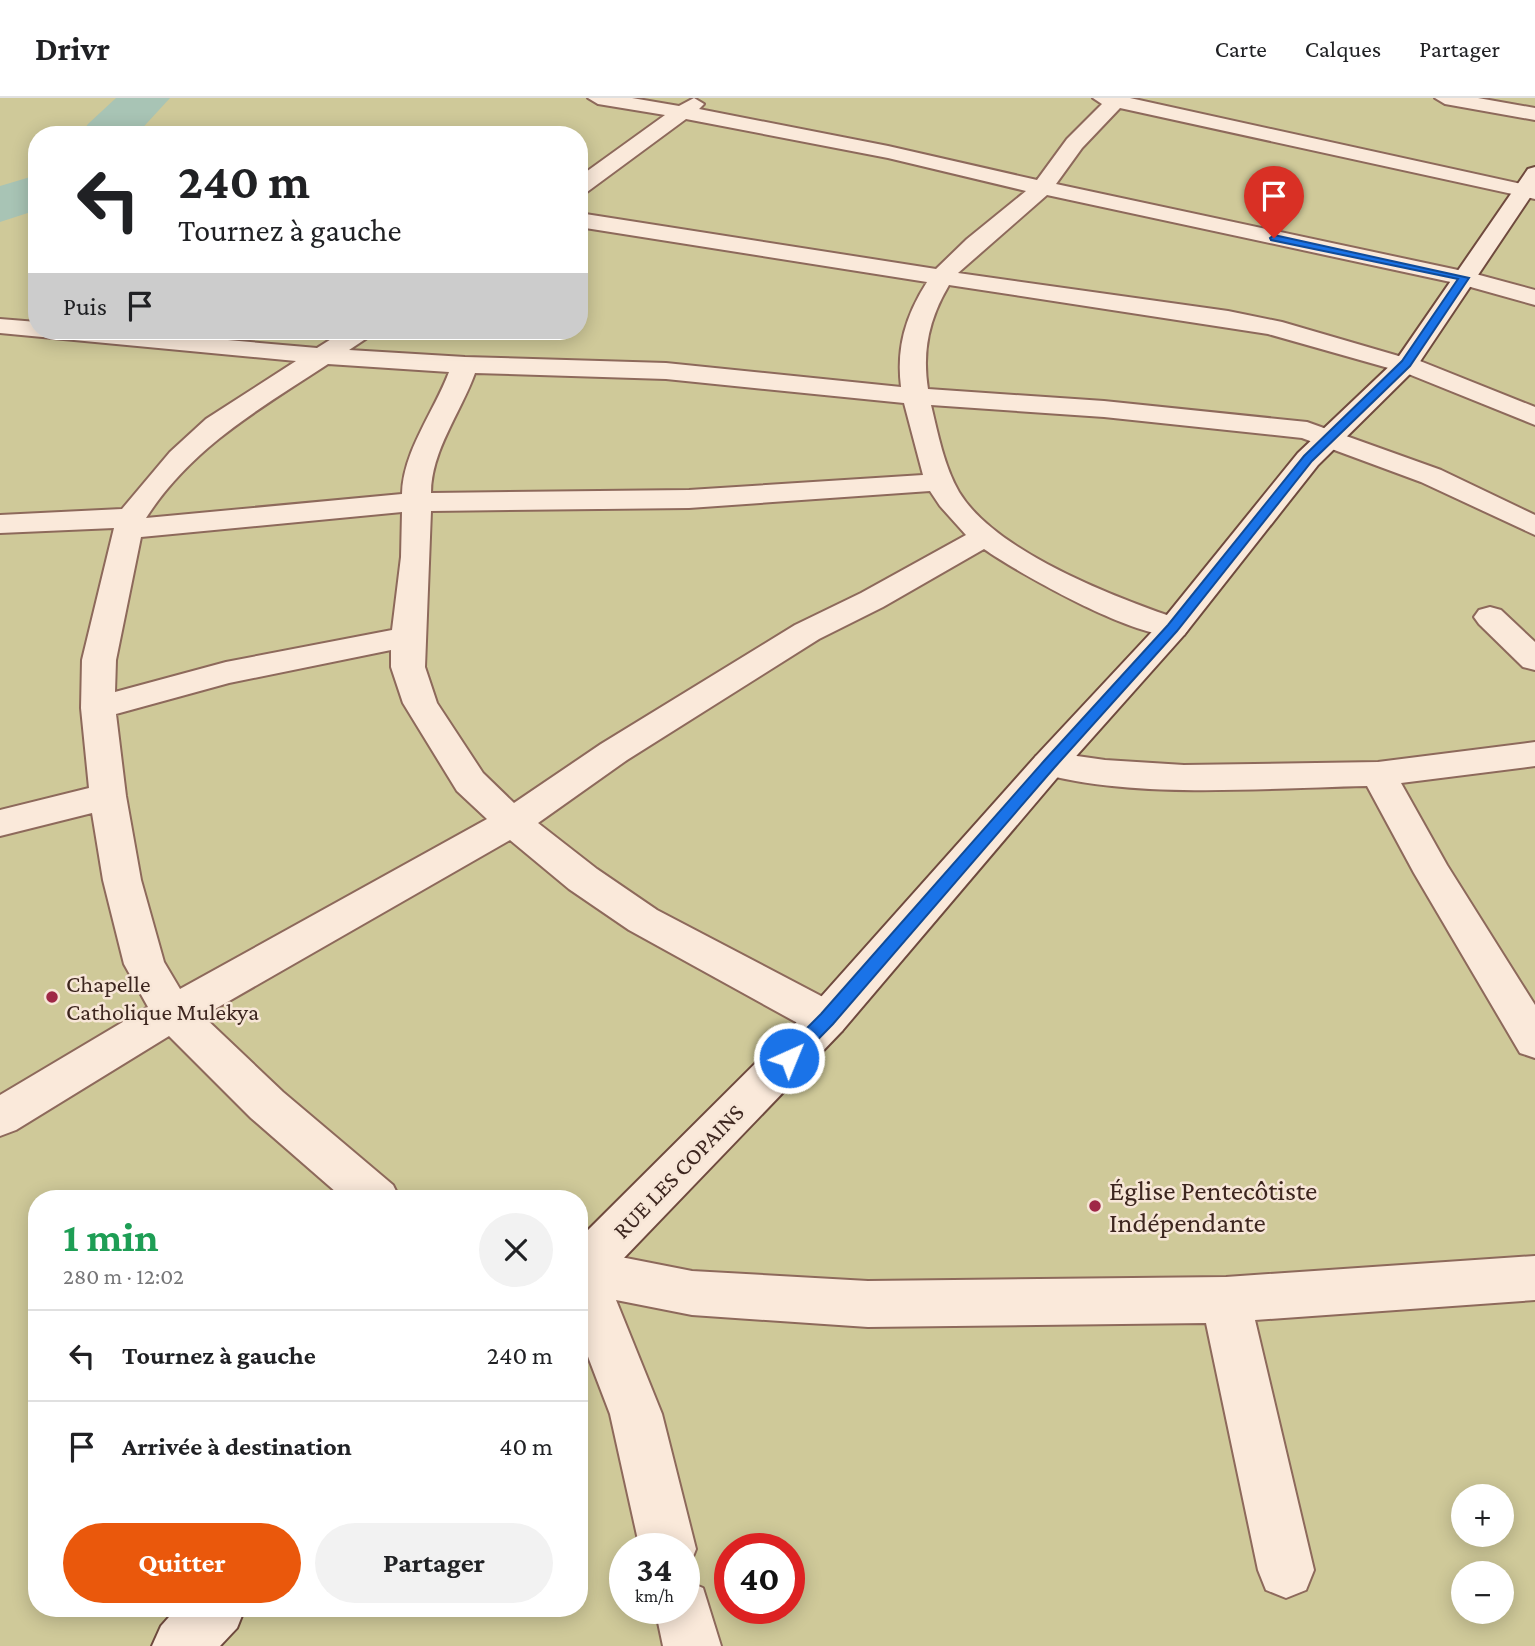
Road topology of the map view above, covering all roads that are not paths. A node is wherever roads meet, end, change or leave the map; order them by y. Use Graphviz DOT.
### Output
graph roads {
  1 [pos="598,98"];
  2 [pos="703,98"];
  3 [pos="1445,98"];
  4 [pos="1113,99"];
  5 [pos="681,111"];
  6 [pos="1535,114"];
  7 [pos="588,180"];
  8 [pos="1531,185"];
  9 [pos="1042,188"];
  10 [pos="588,221"];
  11 [pos="943,277"];
  12 [pos="1464,278"];
  13 [pos="1535,298"];
  14 [pos="0,326"];
  15 [pos="28,329"];
  16 [pos="145,340"];
  17 [pos="347,340"];
  18 [pos="322,356"];
  19 [pos="465,365"];
  20 [pos="1405,365"];
  21 [pos="916,396"];
  22 [pos="1535,417"];
  23 [pos="1330,437"];
  24 [pos="940,482"];
  25 [pos="416,502"];
  26 [pos="0,524"];
  27 [pos="130,524"];
  28 [pos="1535,526"];
  29 [pos="986,536"];
  30 [pos="1490,617"];
  31 [pos="1173,628"];
  32 [pos="408,637"];
  33 [pos="1535,660"];
  34 [pos="98,708"];
  35 [pos="1535,754"];
  36 [pos="1049,764"];
  37 [pos="1378,774"];
  38 [pos="108,796"];
  39 [pos="512,821"];
  40 [pos="0,823"];
  41 [pos="173,1013"];
  42 [pos="827,1019"];
  43 [pos="1535,1041"];
  44 [pos="0,1117"];
  45 [pos="366,1190"];
  46 [pos="588,1264"];
  47 [pos="588,1274"];
  48 [pos="1535,1278"];
  49 [pos="588,1292"];
  50 [pos="1226,1300"];
  51 [pos="664,1533"];
  52 [pos="1286,1570"];
  53 [pos="208,1617"];
  54 [pos="687,1624"];
  55 [pos="181,1646"];
  56 [pos="692,1646"];
  1 -- 5 [label="street"];
  2 -- 5 [label="street"];
  3 -- 6 [label="street"];
  4 -- 8 [label="street"];
  4 -- 9 [label="street"];
  5 -- 7 [label="street"];
  5 -- 9 [label="street"];
  8 -- 12 [label="street, RUE LES COPAINS"];
  9 -- 11 [label="street"];
  9 -- 12 [label="street"];
  10 -- 11 [label="street"];
  11 -- 20 [label="street"];
  11 -- 21 [label="street"];
  12 -- 13 [label="street"];
  12 -- 20 [label="street, RUE LES COPAINS"];
  14 -- 15 [label="street"];
  16 -- 18 [label="street"];
  17 -- 18 [label="street"];
  18 -- 19 [label="street"];
  18 -- 27 [label="street"];
  19 -- 21 [label="street"];
  19 -- 25 [label="street"];
  20 -- 22 [label="street"];
  20 -- 23 [label="street, RUE LES COPAINS"];
  21 -- 23 [label="street"];
  21 -- 24 [label="street"];
  23 -- 28 [label="street"];
  23 -- 31 [label="street, RUE LES COPAINS"];
  24 -- 25 [label="street"];
  24 -- 29 [label="street"];
  25 -- 27 [label="street"];
  25 -- 32 [label="street"];
  26 -- 27 [label="street"];
  27 -- 34 [label="street"];
  29 -- 31 [label="street"];
  29 -- 39 [label="street"];
  30 -- 33 [label="street"];
  31 -- 36 [label="street, RUE LES COPAINS"];
  32 -- 34 [label="street"];
  32 -- 39 [label="street"];
  34 -- 38 [label="street"];
  35 -- 37 [label="street"];
  36 -- 37 [label="street"];
  36 -- 42 [label="street, RUE LES COPAINS"];
  37 -- 43 [label="street"];
  38 -- 40 [label="street"];
  38 -- 41 [label="street"];
  39 -- 41 [label="street"];
  39 -- 42 [label="street"];
  41 -- 44 [label="street"];
  41 -- 45 [label="street"];
  42 -- 46 [label="street, RUE LES COPAINS"];
  47 -- 50 [label="street"];
  48 -- 50 [label="street"];
  49 -- 51 [label="street"];
  50 -- 52 [label="street"];
  53 -- 55 [label="street"];
  54 -- 56 [label="street"];
}
